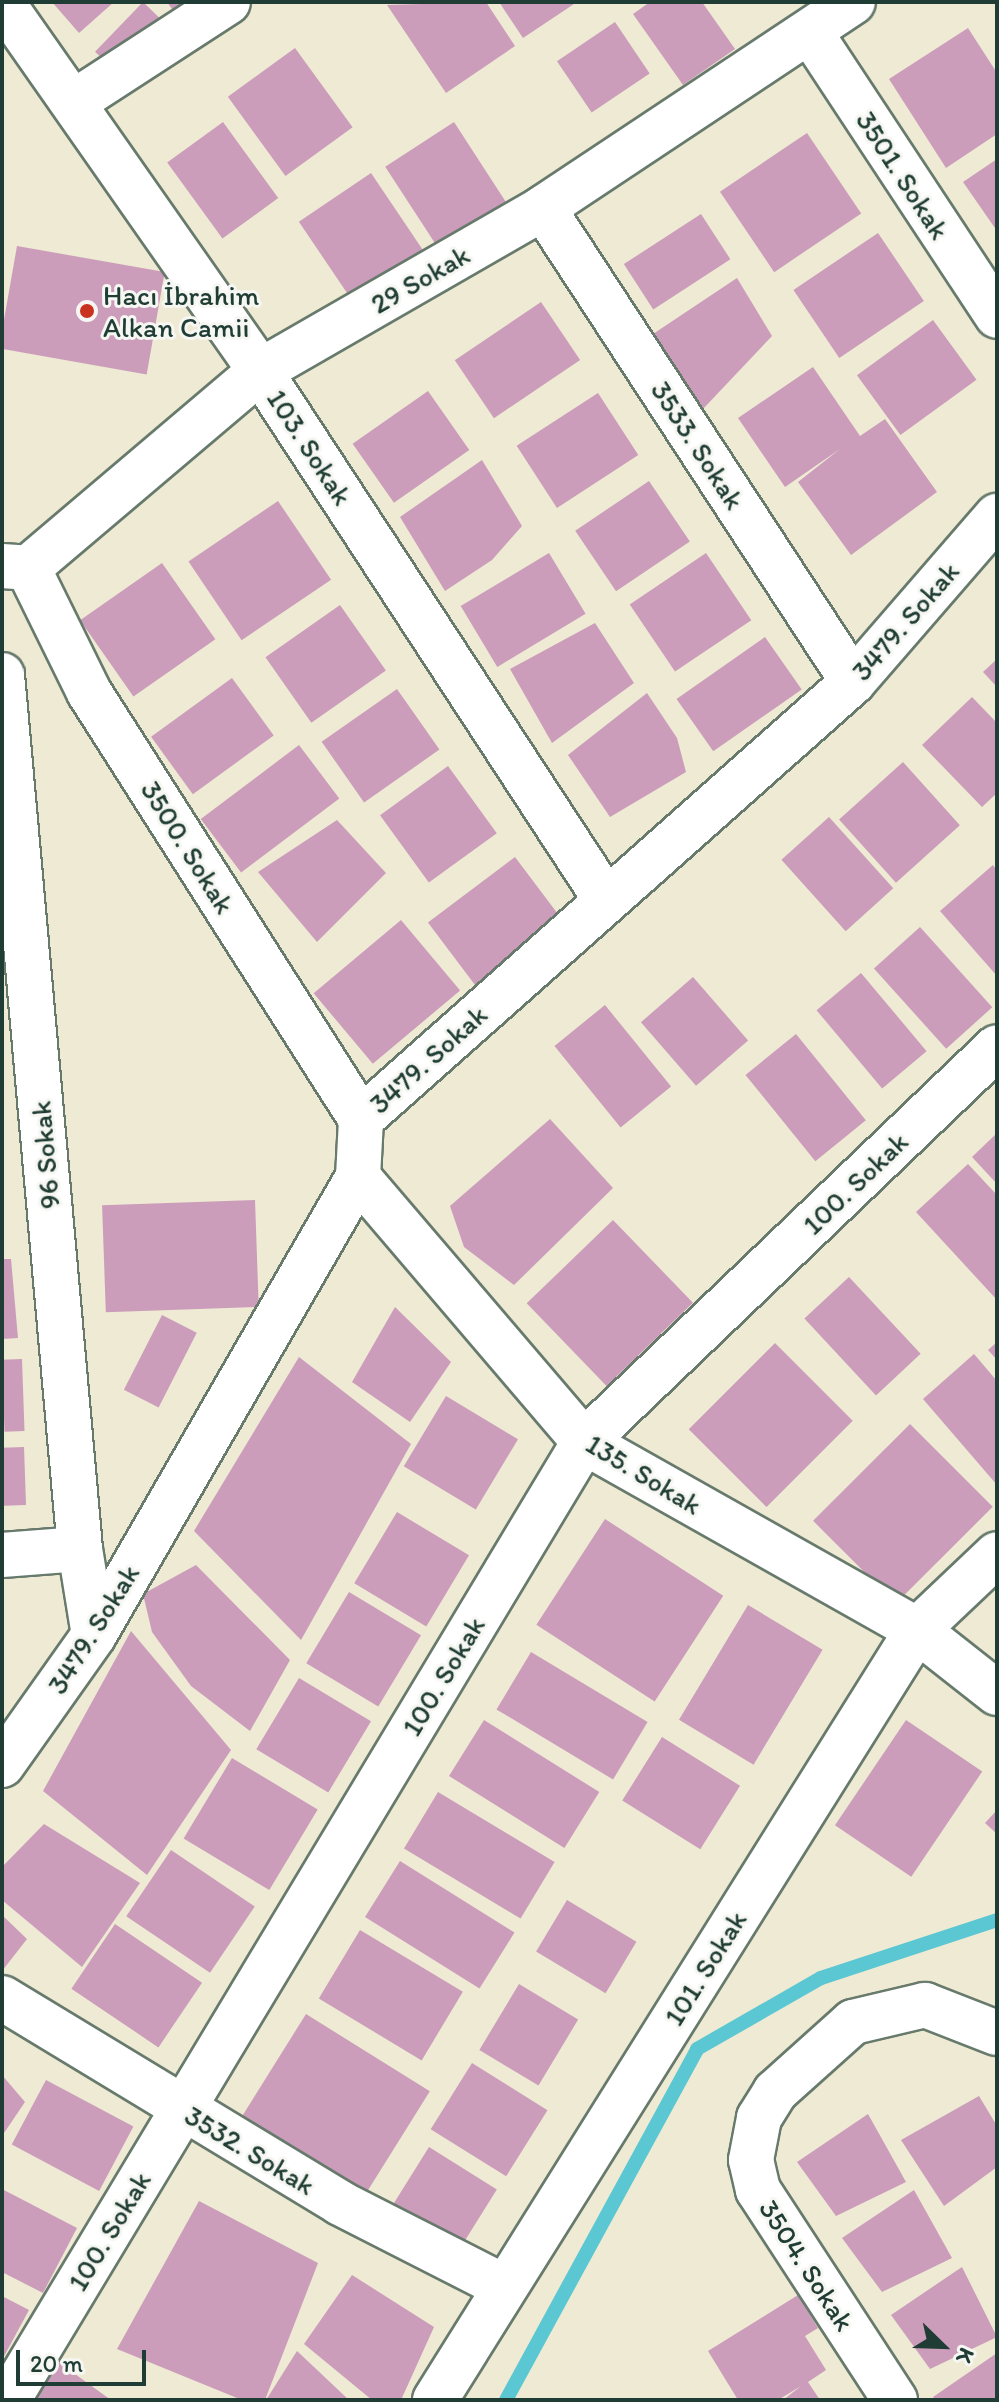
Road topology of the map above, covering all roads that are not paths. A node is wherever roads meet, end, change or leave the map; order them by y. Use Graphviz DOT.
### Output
graph roads {
  1 [pos="2,2"];
  2 [pos="228,2"];
  3 [pos="853,2"];
  4 [pos="810,32"];
  5 [pos="77,100"];
  6 [pos="543,208"];
  7 [pos="997,316"];
  8 [pos="260,371"];
  9 [pos="997,516"];
  10 [pos="15,567"];
  11 [pos="2,675"];
  12 [pos="853,682"];
  13 [pos="606,900"];
  14 [pos="997,1047"];
  15 [pos="361,1119"];
  16 [pos="358,1177"];
  17 [pos="584,1442"];
  18 [pos="80,1549"];
  19 [pos="997,1554"];
  20 [pos="2,1555"];
  21 [pos="917,1630"];
  22 [pos="94,1635"];
  23 [pos="997,1693"];
  24 [pos="2,1765"];
  25 [pos="2,1998"];
  26 [pos="997,2033"];
  27 [pos="182,2109"];
  28 [pos="505,2287"];
  29 [pos="8,2400"];
  30 [pos="435,2400"];
  31 [pos="895,2400"];
  1 -- 5 [label="street, 103. Sokak"];
  2 -- 5 [label="street"];
  3 -- 4 [label="street, 29 Sokak"];
  4 -- 6 [label="street, 29 Sokak"];
  4 -- 7 [label="street, 3501. Sokak"];
  5 -- 8 [label="street, 103. Sokak"];
  6 -- 8 [label="street, 29 Sokak"];
  6 -- 12 [label="street, 3533. Sokak"];
  8 -- 10 [label="street, 29 Sokak"];
  8 -- 13 [label="street, 103. Sokak"];
  9 -- 12 [label="street, 3479. Sokak"];
  10 -- 15 [label="street, 3500. Sokak"];
  11 -- 18 [label="street, 96 Sokak"];
  12 -- 13 [label="street, 3479. Sokak"];
  13 -- 15 [label="street, 3479. Sokak"];
  14 -- 17 [label="street, 100. Sokak"];
  15 -- 16 [label="street, 3479. Sokak"];
  16 -- 17 [label="street, 135. Sokak"];
  16 -- 22 [label="street, 3479. Sokak"];
  17 -- 21 [label="street, 135. Sokak"];
  17 -- 27 [label="street, 100. Sokak"];
  18 -- 20 [label="street"];
  18 -- 22 [label="street, 96 Sokak"];
  19 -- 21 [label="street, 101. Sokak"];
  21 -- 23 [label="street, 135. Sokak"];
  21 -- 28 [label="street, 101. Sokak"];
  22 -- 24 [label="street, 3479. Sokak"];
  25 -- 27 [label="street, 3532. Sokak"];
  26 -- 31 [label="street, 3504. Sokak"];
  27 -- 28 [label="street, 3532. Sokak"];
  27 -- 29 [label="street, 100. Sokak"];
  28 -- 30 [label="street, 101. Sokak"];
}
